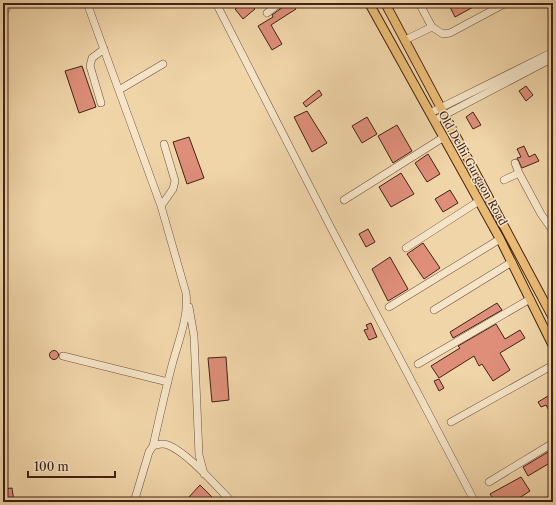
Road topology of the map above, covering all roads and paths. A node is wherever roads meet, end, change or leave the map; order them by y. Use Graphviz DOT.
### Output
graph roads {
  1 [pos="9,3"];
  2 [pos="87,3"];
  3 [pos="216,3"];
  4 [pos="280,3"];
  5 [pos="369,3"];
  6 [pos="385,3"];
  7 [pos="419,3"];
  8 [pos="506,3"];
  9 [pos="267,13"];
  10 [pos="3,14"];
  11 [pos="432,27"];
  12 [pos="405,40"];
  13 [pos="104,49"];
  14 [pos="553,52"];
  15 [pos="553,58"];
  16 [pos="163,64"];
  17 [pos="119,90"];
  18 [pos="101,103"];
  19 [pos="441,107"];
  20 [pos="445,115"];
  21 [pos="432,117"];
  22 [pos="444,137"];
  23 [pos="164,144"];
  24 [pos="515,163"];
  25 [pos="519,173"];
  26 [pos="504,180"];
  27 [pos="344,200"];
  28 [pos="479,201"];
  29 [pos="161,206"];
  30 [pos="553,231"];
  31 [pos="500,238"];
  32 [pos="406,248"];
  33 [pos="512,262"];
  34 [pos="530,299"];
  35 [pos="187,300"];
  36 [pos="389,307"];
  37 [pos="434,310"];
  38 [pos="553,318"];
  39 [pos="553,346"];
  40 [pos="63,356"];
  41 [pos="418,364"];
  42 [pos="553,365"];
  43 [pos="168,382"];
  44 [pos="451,422"];
  45 [pos="553,443"];
  46 [pos="153,446"];
  47 [pos="204,474"];
  48 [pos="489,482"];
  49 [pos="132,501"];
  50 [pos="232,502"];
  51 [pos="475,502"];
  1 -- 10 [label="street"];
  2 -- 13 [label="street"];
  3 -- 51 [label="street"];
  4 -- 9 [label="street"];
  5 -- 21 [label="main road, Old Delhi Gurgaon Road"];
  6 -- 12 [label="main road, Old Delhi Gurgaon Road"];
  7 -- 11 [label="street"];
  8 -- 11 [label="street"];
  11 -- 12 [label="street"];
  12 -- 19 [label="main road, Old Delhi Gurgaon Road"];
  13 -- 17 [label="street"];
  13 -- 18 [label="street"];
  14 -- 19 [label="street"];
  15 -- 20 [label="street"];
  16 -- 17 [label="street"];
  17 -- 29 [label="street"];
  19 -- 20 [label="main road, Old Delhi Gurgaon Road"];
  19 -- 21 [label="street"];
  20 -- 21 [label="street"];
  20 -- 38 [label="main road, Old Delhi Gurgaon Road"];
  21 -- 22 [label="main road, Old Delhi Gurgaon Road"];
  22 -- 27 [label="street"];
  22 -- 28 [label="main road, Old Delhi Gurgaon Road"];
  23 -- 29 [label="street"];
  24 -- 25 [label="street"];
  25 -- 26 [label="street"];
  25 -- 30 [label="street"];
  28 -- 31 [label="main road, Old Delhi Gurgaon Road"];
  28 -- 32 [label="street"];
  29 -- 35 [label="street"];
  31 -- 33 [label="main road, Old Delhi Gurgaon Road"];
  31 -- 36 [label="street"];
  33 -- 34 [label="main road, Old Delhi Gurgaon Road"];
  33 -- 37 [label="street"];
  34 -- 39 [label="main road, Old Delhi Gurgaon Road"];
  34 -- 41 [label="street"];
  35 -- 43 [label="street"];
  35 -- 47 [label="street"];
  40 -- 43 [label="street"];
  42 -- 44 [label="street"];
  43 -- 46 [label="street"];
  45 -- 48 [label="street"];
  46 -- 47 [label="street"];
  46 -- 49 [label="street"];
  47 -- 50 [label="street"];
}
